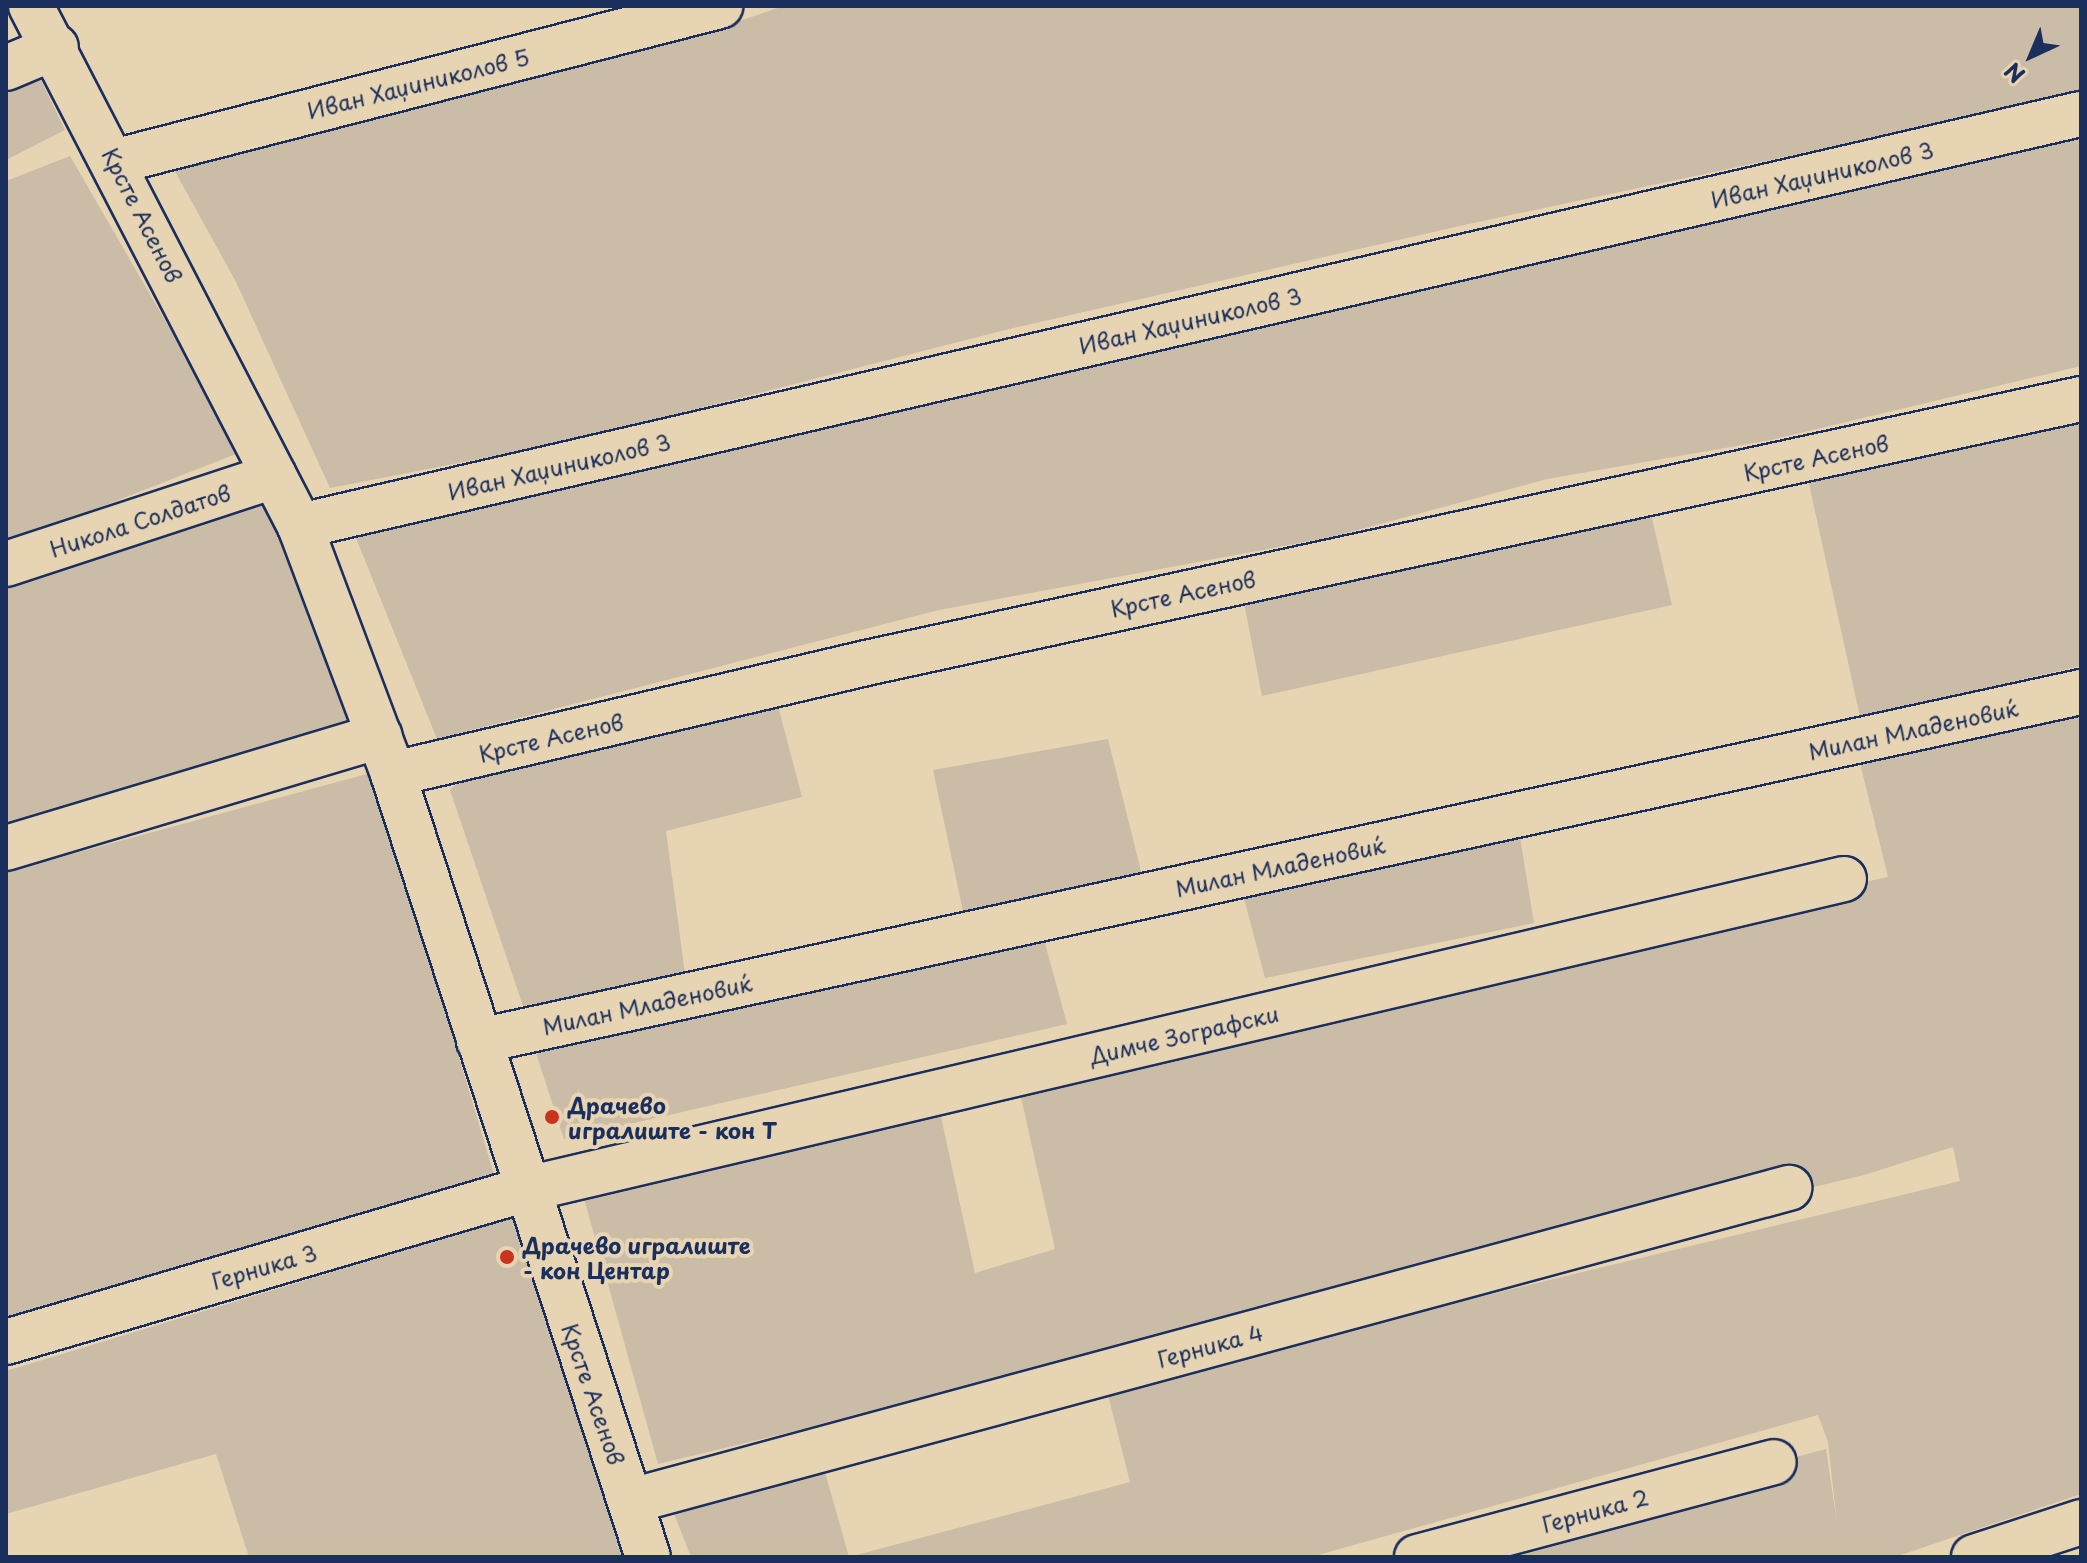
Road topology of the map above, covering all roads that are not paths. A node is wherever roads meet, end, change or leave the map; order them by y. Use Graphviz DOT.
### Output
graph roads {
  1 [pos="31,6"];
  2 [pos="720,6"];
  3 [pos="56,47"];
  4 [pos="6,68"];
  5 [pos="2081,114"];
  6 [pos="117,161"];
  7 [pos="2081,399"];
  8 [pos="274,476"];
  9 [pos="300,526"];
  10 [pos="6,564"];
  11 [pos="2081,692"];
  12 [pos="386,755"];
  13 [pos="6,848"];
  14 [pos="1844,879"];
  15 [pos="479,1041"];
  16 [pos="1789,1188"];
  17 [pos="523,1190"];
  18 [pos="6,1342"];
  19 [pos="1774,1462"];
  20 [pos="631,1501"];
  21 [pos="2081,1522"];
  22 [pos="648,1557"];
  23 [pos="1417,1557"];
  24 [pos="1974,1557"];
  1 -- 3 [label="street, Крсте Асенов"];
  2 -- 6 [label="street, Иван Хаџиниколов 5"];
  3 -- 4 [label="street"];
  3 -- 6 [label="street, Крсте Асенов"];
  5 -- 9 [label="street, Иван Хаџиниколов 3"];
  6 -- 8 [label="street, Крсте Асенов"];
  7 -- 12 [label="street, Крсте Асенов"];
  8 -- 9 [label="street, Крсте Асенов"];
  8 -- 10 [label="street, Никола Солдатов"];
  9 -- 12 [label="street, Крсте Асенов"];
  11 -- 15 [label="street, Милан Младеновиќ"];
  12 -- 13 [label="street, Крсте Асенов"];
  12 -- 15 [label="street, Крсте Асенов"];
  14 -- 17 [label="street, Димче Зографски"];
  15 -- 17 [label="street, Крсте Асенов"];
  16 -- 20 [label="street, Герника 4"];
  17 -- 18 [label="street, Герника 3"];
  17 -- 20 [label="street, Крсте Асенов"];
  19 -- 23 [label="street, Герника 2"];
  20 -- 22 [label="street, Крсте Асенов"];
  21 -- 24 [label="street"];
}
